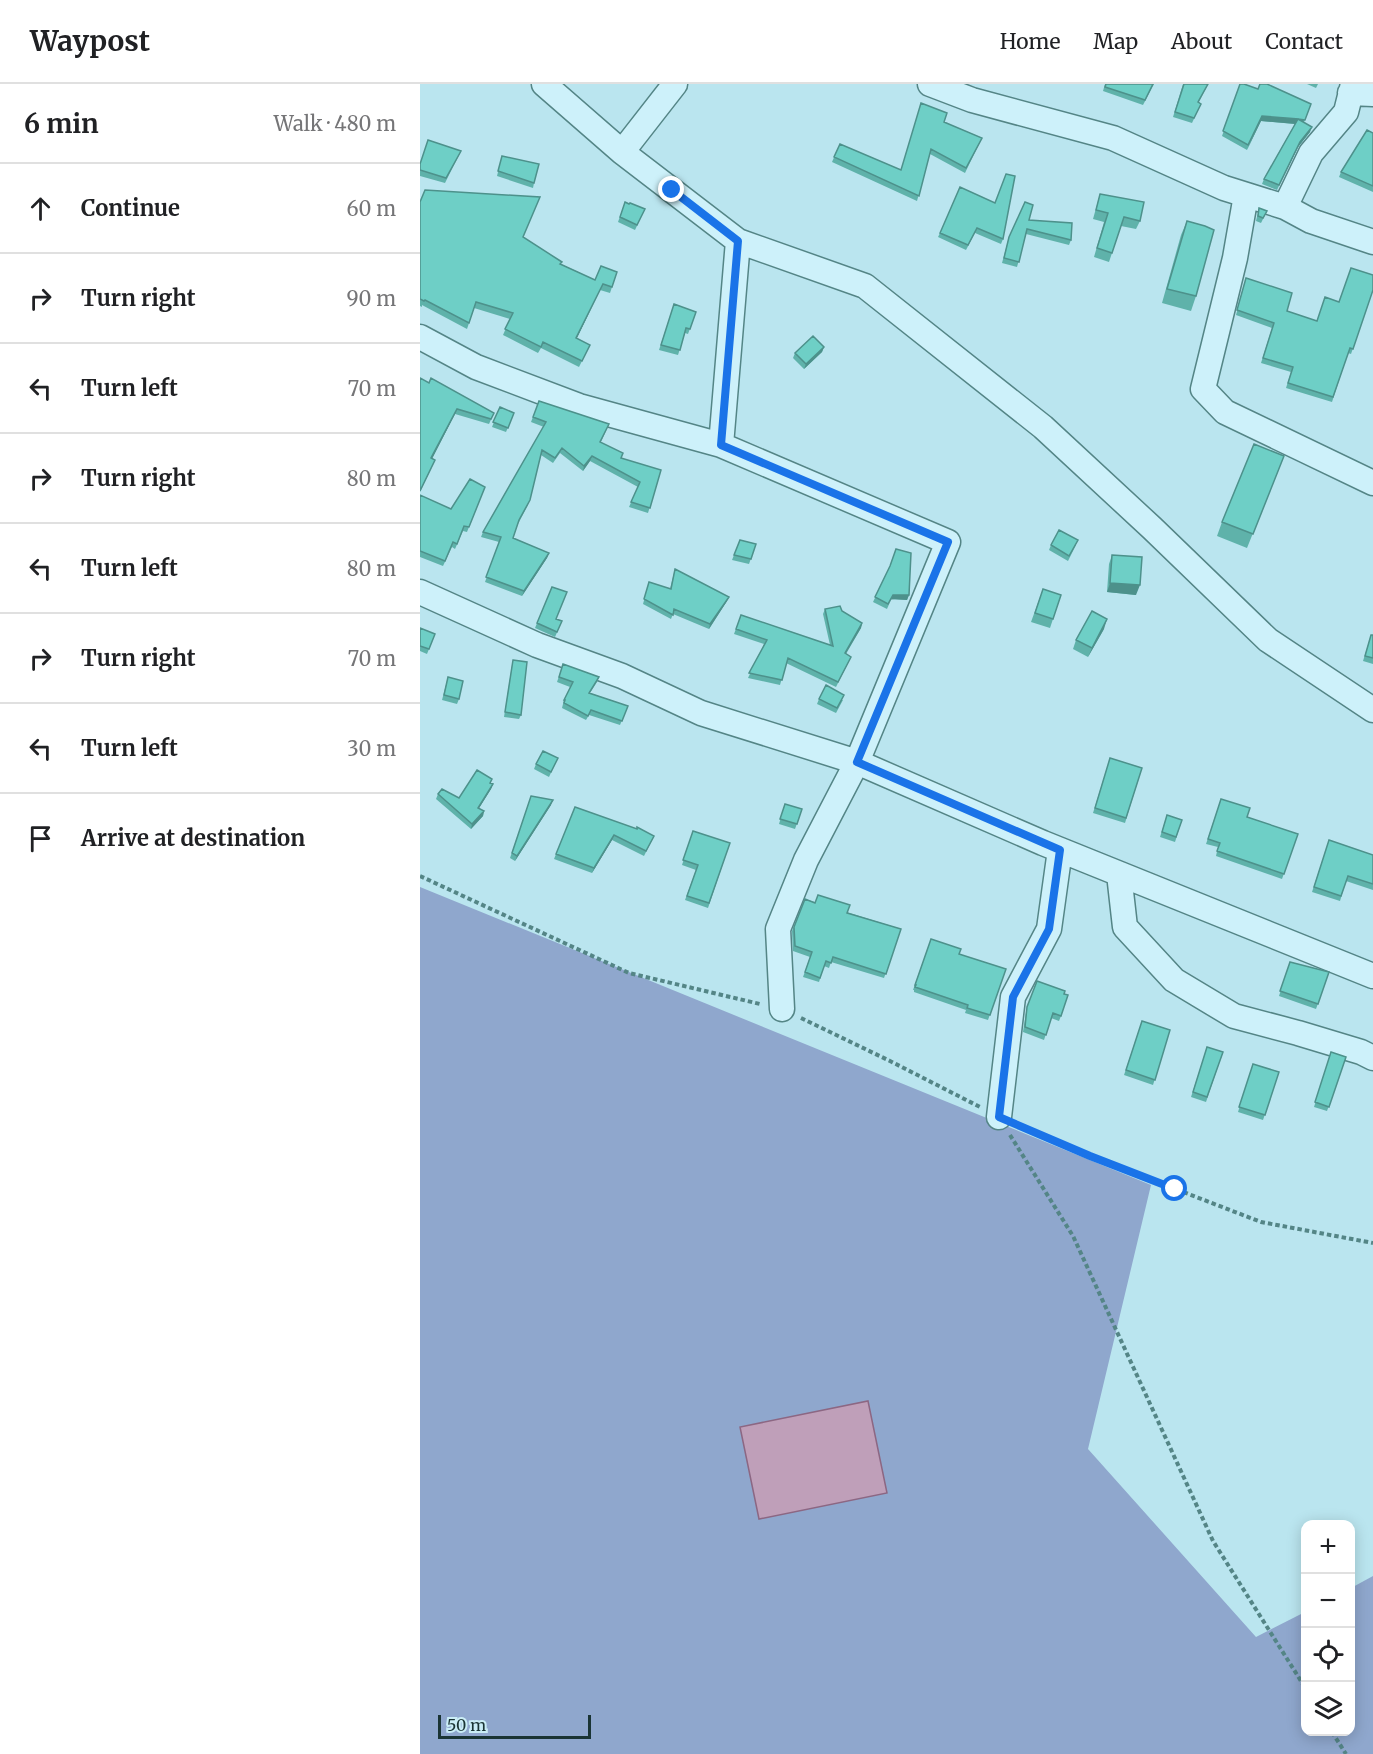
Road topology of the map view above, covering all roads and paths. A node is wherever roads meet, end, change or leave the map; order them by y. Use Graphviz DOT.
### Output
graph roads {
  1 [pos="544,84"];
  2 [pos="675,84"];
  3 [pos="930,84"];
  4 [pos="1359,91"];
  5 [pos="622,152"];
  6 [pos="1246,195"];
  7 [pos="1285,207"];
  8 [pos="738,241"];
  9 [pos="1373,242"];
  10 [pos="420,337"];
  11 [pos="721,445"];
  12 [pos="1373,483"];
  13 [pos="420,592"];
  14 [pos="1373,710"];
  15 [pos="857,762"];
  16 [pos="1060,850"];
  17 [pos="1119,873"];
  18 [pos="420,876"];
  19 [pos="1373,976"];
  20 [pos="782,1009"];
  21 [pos="1373,1058"];
  22 [pos="999,1117"];
  23 [pos="1373,1243"];
  24 [pos="1301,1683"];
  25 [pos="1335,1736"];
  26 [pos="1346,1754"];
  1 -- 5 [label="street"];
  2 -- 5 [label="street"];
  3 -- 6 [label="street"];
  4 -- 7 [label="street"];
  5 -- 8 [label="street"];
  6 -- 7 [label="street"];
  6 -- 12 [label="street"];
  7 -- 9 [label="street"];
  8 -- 11 [label="street"];
  8 -- 14 [label="street"];
  10 -- 11 [label="street"];
  11 -- 15 [label="street"];
  13 -- 15 [label="street"];
  15 -- 16 [label="street"];
  15 -- 20 [label="street"];
  16 -- 17 [label="street"];
  16 -- 22 [label="street"];
  17 -- 19 [label="street"];
  17 -- 21 [label="street"];
  18 -- 20 [label="path"];
  20 -- 22 [label="path"];
  22 -- 23 [label="path"];
  22 -- 24 [label="path"];
  25 -- 26 [label="path"];
}
